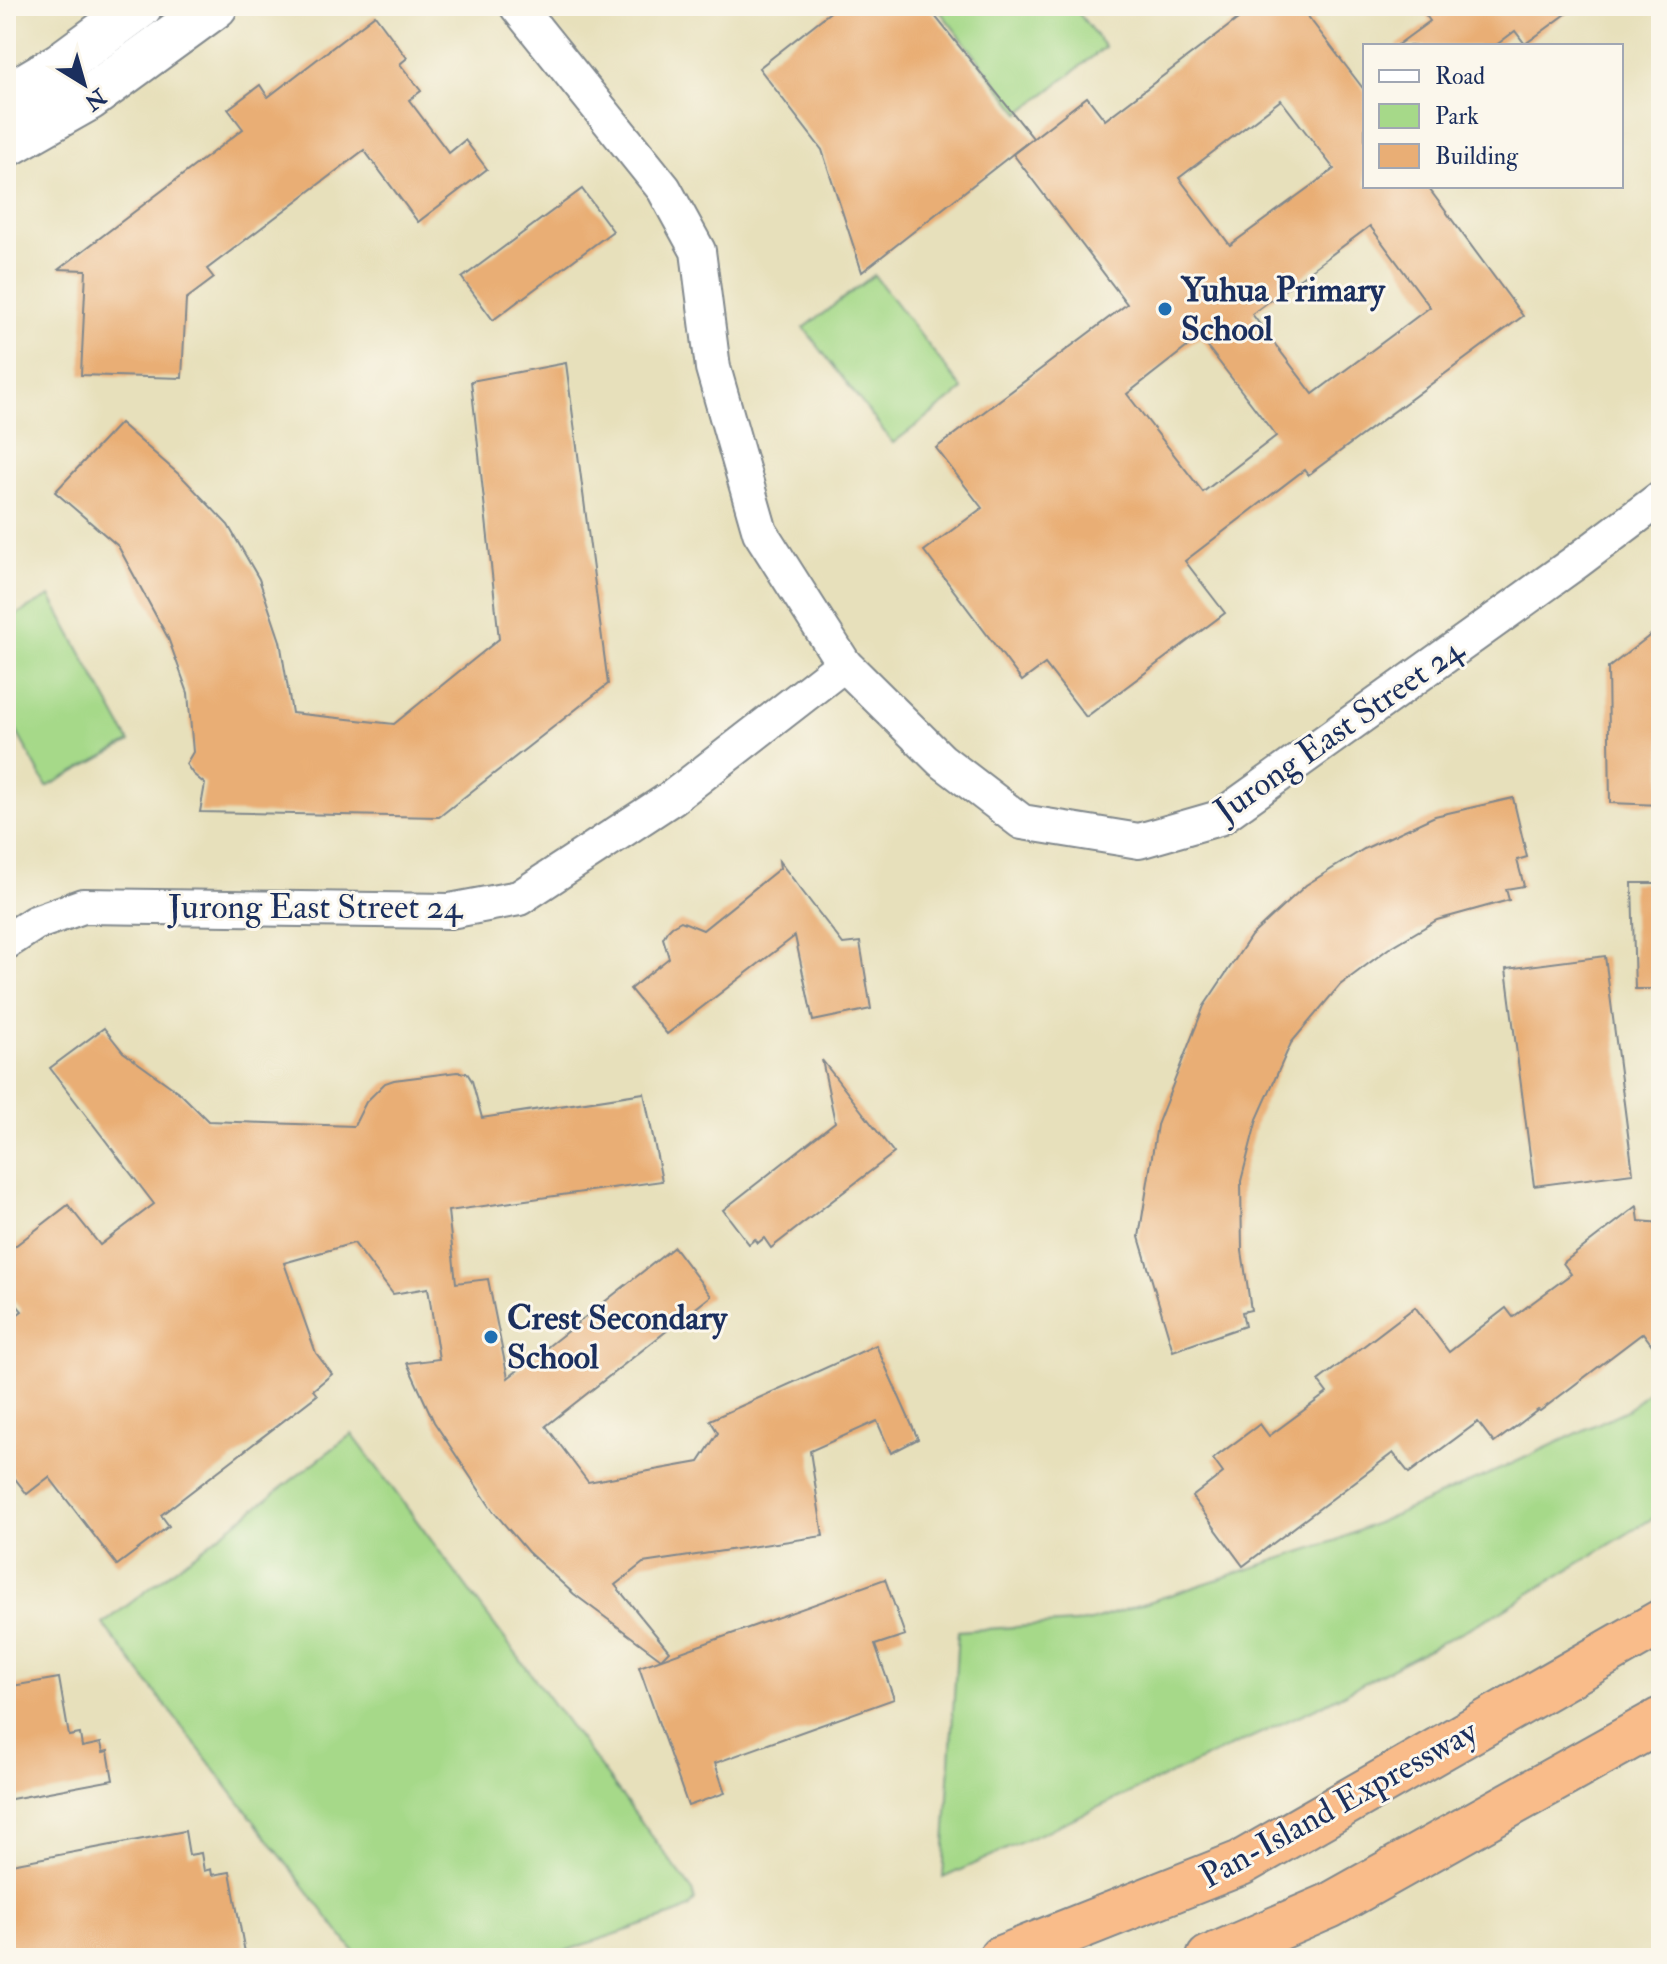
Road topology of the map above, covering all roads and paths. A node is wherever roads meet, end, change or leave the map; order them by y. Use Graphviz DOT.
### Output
graph roads {
  1 [pos="140,6"];
  2 [pos="215,6"];
  3 [pos="517,6"];
  4 [pos="6,97"];
  5 [pos="6,145"];
  6 [pos="1661,498"];
  7 [pos="844,664"];
  8 [pos="6,942"];
  9 [pos="1661,1622"];
  10 [pos="1661,1720"];
  11 [pos="1001,1958"];
  12 [pos="1209,1958"];
  1 -- 4 [label="street"];
  2 -- 5 [label="street"];
  3 -- 7 [label="street, Jurong East Street 24"];
  6 -- 7 [label="street, Jurong East Street 24"];
  7 -- 8 [label="street, Jurong East Street 24"];
  9 -- 11 [label="highway, Pan-Island Expressway"];
  10 -- 12 [label="highway"];
}
